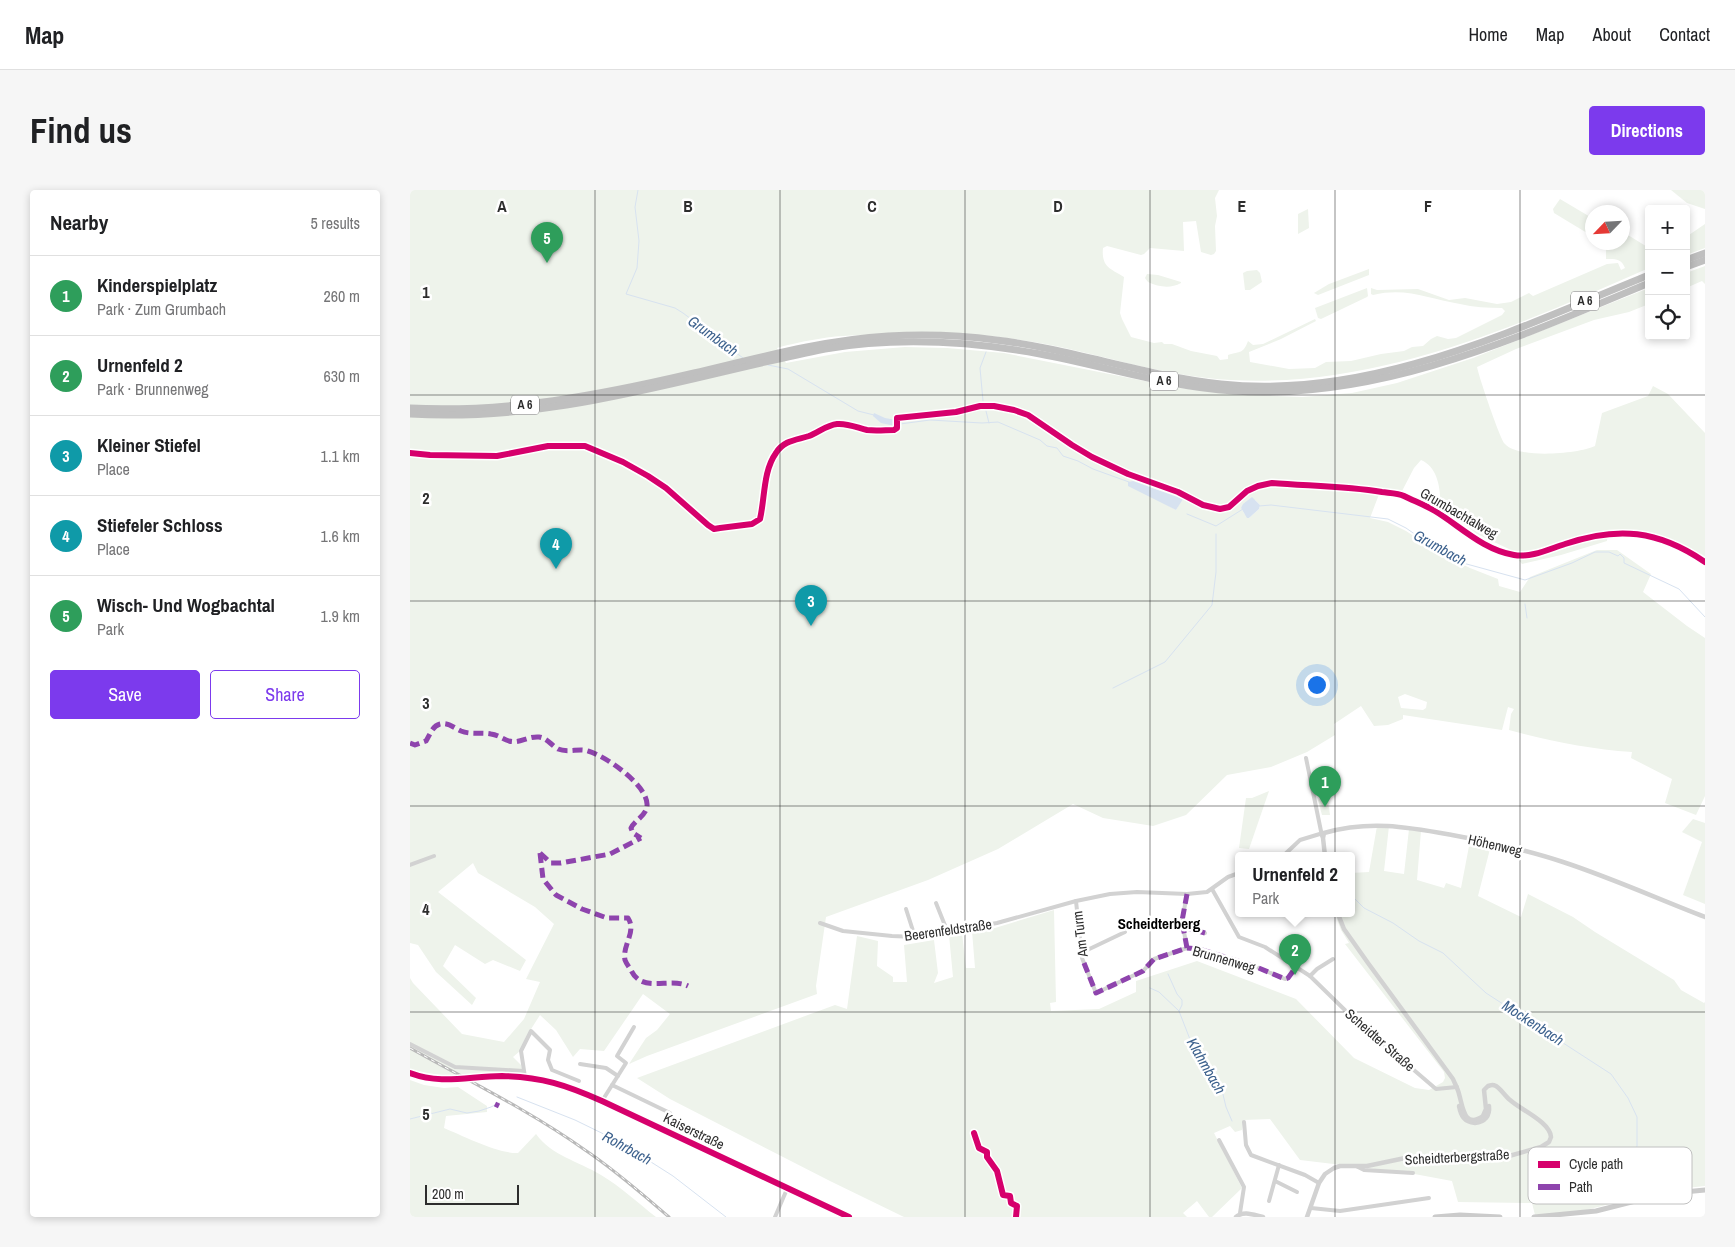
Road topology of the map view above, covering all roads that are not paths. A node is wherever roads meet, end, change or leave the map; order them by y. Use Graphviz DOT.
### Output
graph roads {
  1 [pos="1705,253"];
  2 [pos="1690,259"];
  3 [pos="1705,260"];
  4 [pos="1690,266"];
  5 [pos="1645,277"];
  6 [pos="1645,285"];
  7 [pos="844,343"];
  8 [pos="694,376"];
  9 [pos="410,408"];
  10 [pos="410,414"];
  11 [pos="1401,495"];
  12 [pos="1705,562"];
  13 [pos="1306,758"];
  14 [pos="1323,835"];
  15 [pos="1287,852"];
  16 [pos="1325,852"];
  17 [pos="434,856"];
  18 [pos="410,865"];
  19 [pos="1235,874"];
  20 [pos="1212,889"];
  21 [pos="1187,894"];
  22 [pos="1076,901"];
  23 [pos="936,903"];
  24 [pos="906,909"];
  25 [pos="1339,917"];
  26 [pos="1705,917"];
  27 [pos="820,923"];
  28 [pos="1183,927"];
  29 [pos="948,932"];
  30 [pos="1125,932"];
  31 [pos="1205,933"];
  32 [pos="915,937"];
  33 [pos="1187,948"];
  34 [pos="1081,953"];
  35 [pos="1333,959"];
  36 [pos="1296,967"];
  37 [pos="1310,976"];
  38 [pos="1096,993"];
  39 [pos="634,1027"];
  40 [pos="410,1044"];
  41 [pos="580,1064"];
  42 [pos="523,1071"];
  43 [pos="410,1073"];
  44 [pos="618,1076"];
  45 [pos="525,1077"];
  46 [pos="579,1081"];
  47 [pos="612,1085"];
  48 [pos="1457,1087"];
  49 [pos="602,1101"];
  50 [pos="670,1112"];
  51 [pos="1244,1122"];
  52 [pos="1219,1140"];
  53 [pos="1541,1147"];
  54 [pos="1528,1151"];
  55 [pos="1279,1165"];
  56 [pos="1355,1166"];
  57 [pos="1413,1173"];
  58 [pos="1275,1180"];
  59 [pos="1319,1183"];
  60 [pos="787,1189"];
  61 [pos="1705,1190"];
  62 [pos="1692,1191"];
  63 [pos="1296,1192"];
  64 [pos="1429,1198"];
  65 [pos="1269,1201"];
  66 [pos="1624,1204"];
  67 [pos="1311,1208"];
  68 [pos="1238,1215"];
  69 [pos="1460,1216"];
  70 [pos="775,1217"];
  71 [pos="849,1217"];
  72 [pos="1263,1217"];
  73 [pos="1307,1217"];
  74 [pos="1435,1217"];
  75 [pos="1500,1217"];
  76 [pos="1534,1217"];
  1 -- 2 [label="highway"];
  3 -- 4 [label="highway"];
  5 -- 7 [label="highway, A 6"];
  6 -- 7 [label="highway, A 6"];
  7 -- 8 [label="highway, A 6"];
  8 -- 9 [label="highway, A 6"];
  8 -- 10 [label="highway, A 6"];
  11 -- 12 [label="street, Grumbachtalweg"];
  13 -- 14 [label="street"];
  14 -- 15 [label="street, Höhenweg"];
  14 -- 16 [label="street"];
  14 -- 26 [label="street, Höhenweg"];
  17 -- 18 [label="street"];
  19 -- 20 [label="street"];
  20 -- 21 [label="street"];
  20 -- 36 [label="street, Scheidter Straße"];
  21 -- 22 [label="street"];
  21 -- 28 [label="street"];
  22 -- 29 [label="street, Beerenfeldstraße"];
  22 -- 34 [label="street, Am Turm"];
  23 -- 29 [label="street"];
  24 -- 32 [label="street"];
  25 -- 48 [label="street, Scheidterbergstraße"];
  27 -- 32 [label="street, Beerenfeldstraße"];
  28 -- 31 [label="street"];
  28 -- 33 [label="street"];
  29 -- 32 [label="street, Beerenfeldstraße"];
  30 -- 34 [label="street"];
  33 -- 36 [label="street, Brunnenweg"];
  33 -- 38 [label="street, Brunnenweg"];
  34 -- 38 [label="street, Am Turm"];
  35 -- 37 [label="street"];
  36 -- 37 [label="street, Scheidter Straße"];
  37 -- 48 [label="street, Scheidter Straße"];
  39 -- 44 [label="street"];
  40 -- 42 [label="street"];
  41 -- 44 [label="street"];
  42 -- 45 [label="street"];
  42 -- 46 [label="street"];
  43 -- 45 [label="main road, Kaiserstraße"];
  44 -- 47 [label="street"];
  45 -- 49 [label="main road, Kaiserstraße"];
  47 -- 49 [label="street"];
  47 -- 50 [label="street"];
  48 -- 53 [label="street, Scheidterbergstraße"];
  49 -- 60 [label="main road, Kaiserstraße"];
  51 -- 55 [label="street"];
  52 -- 68 [label="street"];
  54 -- 56 [label="street, Scheidterbergstraße"];
  55 -- 58 [label="street"];
  55 -- 59 [label="street"];
  56 -- 57 [label="street, Scheidterbergstraße"];
  56 -- 59 [label="street, Scheidterbergstraße"];
  58 -- 63 [label="street"];
  58 -- 65 [label="street"];
  59 -- 67 [label="street"];
  60 -- 70 [label="street"];
  60 -- 71 [label="main road, Kaiserstraße"];
  61 -- 62 [label="main road"];
  64 -- 67 [label="street"];
  66 -- 76 [label="main road"];
  67 -- 73 [label="street"];
  68 -- 72 [label="street"];
  69 -- 74 [label="main road"];
  69 -- 75 [label="main road"];
}
